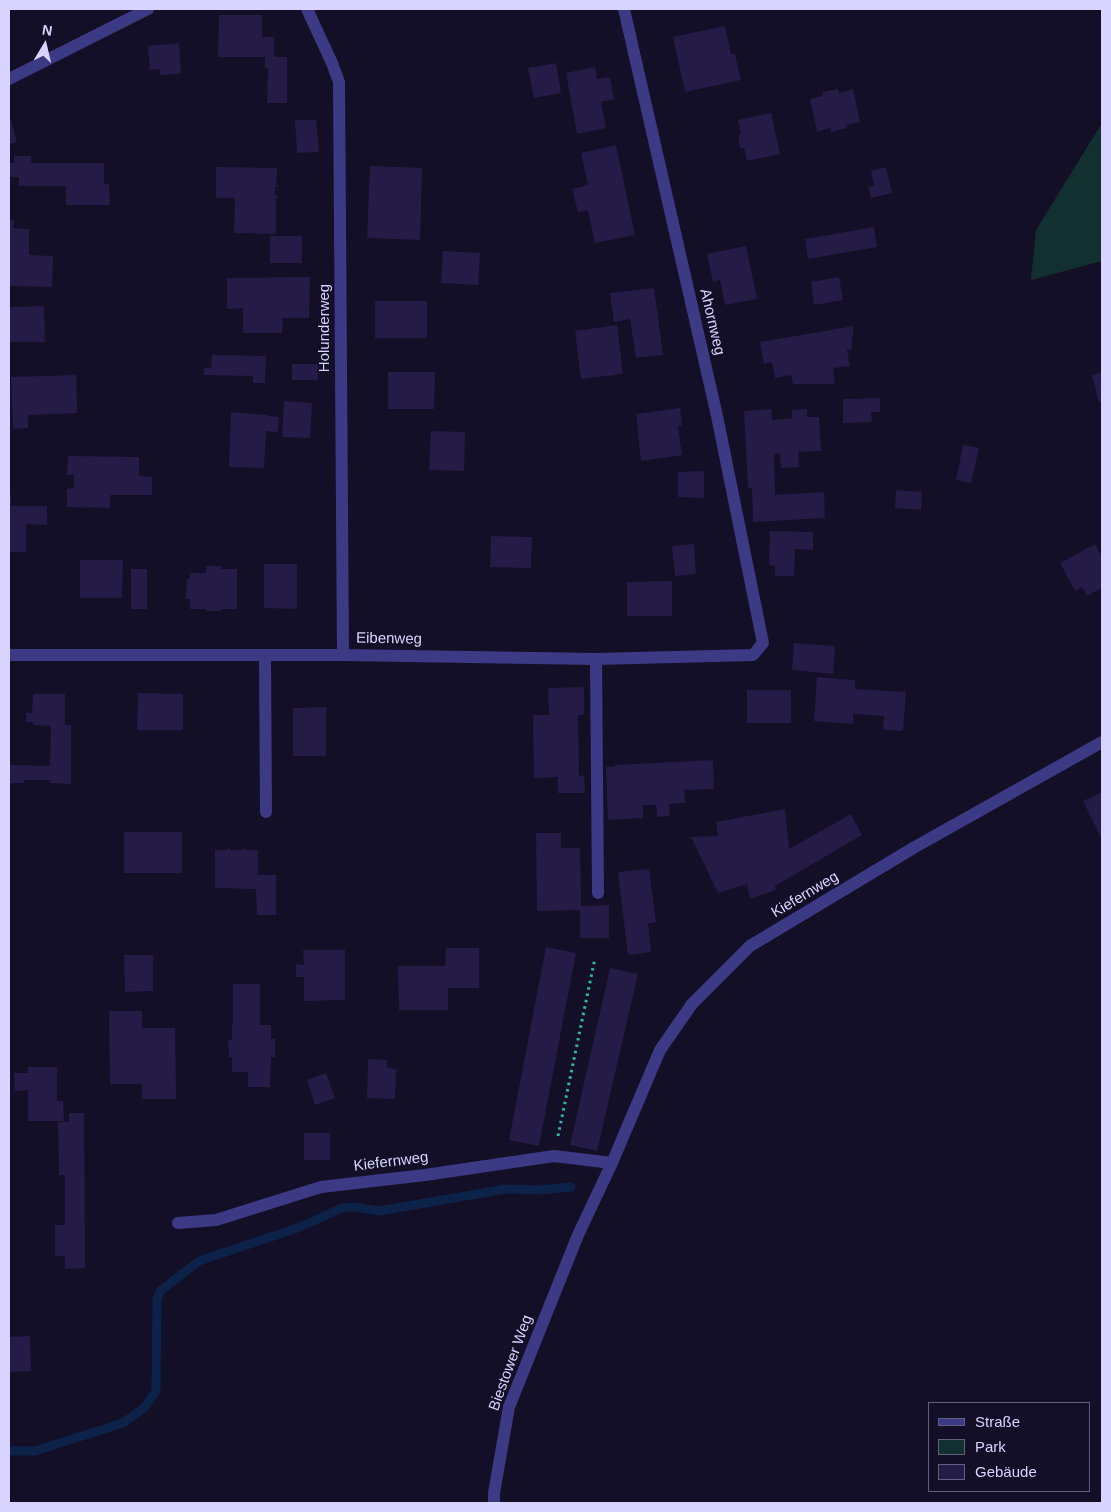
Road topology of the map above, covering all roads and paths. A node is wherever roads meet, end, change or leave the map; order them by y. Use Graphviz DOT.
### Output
graph roads {
  1 [pos="148,9"];
  2 [pos="307,9"];
  3 [pos="624,9"];
  4 [pos="9,79"];
  5 [pos="763,643"];
  6 [pos="9,655"];
  7 [pos="265,655"];
  8 [pos="343,655"];
  9 [pos="596,659"];
  10 [pos="1102,742"];
  11 [pos="266,812"];
  12 [pos="598,893"];
  13 [pos="595,958"];
  14 [pos="554,1156"];
  15 [pos="612,1163"];
  16 [pos="178,1223"];
  17 [pos="566,1267"];
  18 [pos="494,1503"];
  1 -- 4 [label="street"];
  2 -- 8 [label="street, Holunderweg"];
  3 -- 5 [label="street, Ahornweg"];
  5 -- 9 [label="street, Eibenweg"];
  6 -- 7 [label="street, Eibenweg"];
  7 -- 8 [label="street, Eibenweg"];
  7 -- 11 [label="street"];
  8 -- 9 [label="street, Eibenweg"];
  9 -- 12 [label="street"];
  10 -- 15 [label="street, Kiefernweg"];
  13 -- 14 [label="path"];
  14 -- 15 [label="street, Kiefernweg"];
  14 -- 16 [label="street, Kiefernweg"];
  15 -- 17 [label="street, Kiefernweg"];
  17 -- 18 [label="street, Biestower Weg"];
}
